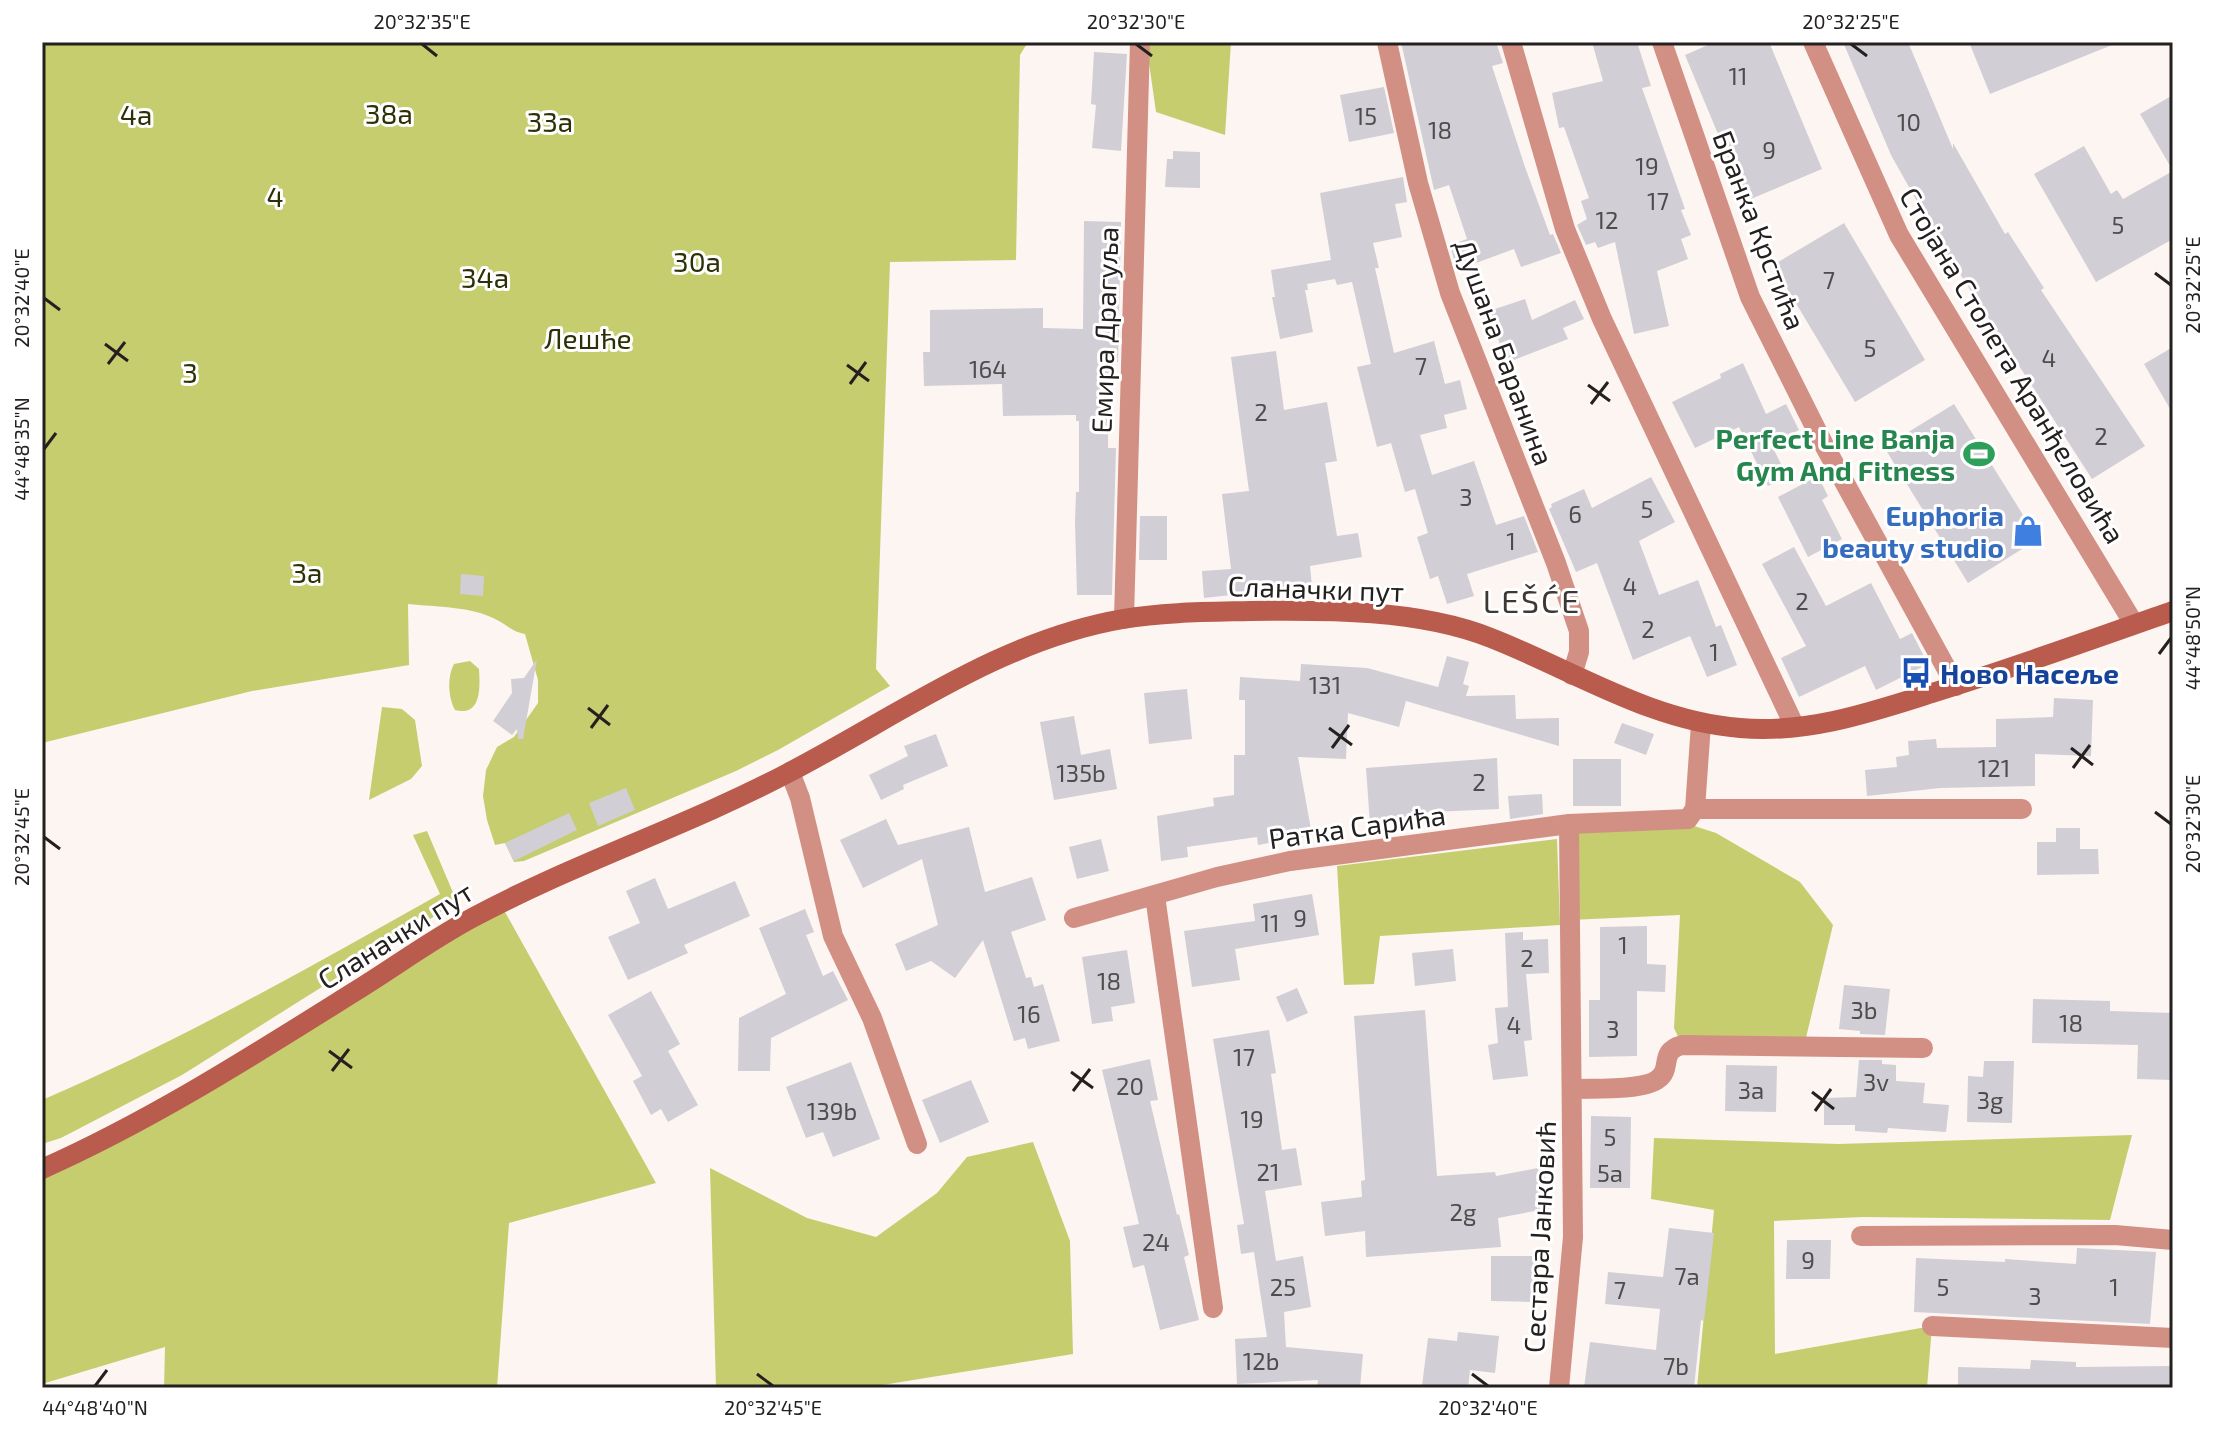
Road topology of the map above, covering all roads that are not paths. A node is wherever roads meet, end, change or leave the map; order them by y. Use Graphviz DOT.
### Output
graph roads {
  1 [pos="1140,42"];
  2 [pos="1387,42"];
  3 [pos="1511,42"];
  4 [pos="1662,42"];
  5 [pos="1813,42"];
  6 [pos="2173,611"];
  7 [pos="1124,619"];
  8 [pos="2134,624"];
  9 [pos="1572,675"];
  10 [pos="1956,686"];
  11 [pos="1701,724"];
  12 [pos="1795,727"];
  13 [pos="790,772"];
  14 [pos="1695,809"];
  15 [pos="2022,809"];
  16 [pos="1569,824"];
  17 [pos="1155,896"];
  18 [pos="1074,918"];
  19 [pos="1923,1048"];
  20 [pos="1574,1089"];
  21 [pos="917,1144"];
  22 [pos="42,1169"];
  23 [pos="1861,1236"];
  24 [pos="2173,1240"];
  25 [pos="1213,1308"];
  26 [pos="1932,1326"];
  27 [pos="2173,1338"];
  28 [pos="1559,1388"];
  1 -- 7 [label="street, Емира Драгуља"];
  2 -- 9 [label="street, Душана Баранина"];
  3 -- 12 [label="street"];
  4 -- 10 [label="street, Бранка Крстића"];
  5 -- 8 [label="street, Стојана Столета Аранђеловића"];
  6 -- 8 [label="street, Сланачки пут"];
  7 -- 9 [label="street, Сланачки пут"];
  7 -- 13 [label="street, Сланачки пут"];
  8 -- 10 [label="street, Сланачки пут"];
  9 -- 11 [label="street, Сланачки пут"];
  10 -- 12 [label="street, Сланачки пут"];
  11 -- 12 [label="street, Сланачки пут"];
  11 -- 14 [label="street"];
  13 -- 21 [label="street"];
  13 -- 22 [label="street, Сланачки пут"];
  14 -- 15 [label="street, Ратка Сарића"];
  14 -- 16 [label="street, Ратка Сарића"];
  16 -- 17 [label="street, Ратка Сарића"];
  16 -- 20 [label="street, Сестара Јанковић"];
  17 -- 18 [label="street, Ратка Сарића"];
  17 -- 25 [label="street"];
  19 -- 20 [label="street, Сестара Јанковић"];
  20 -- 28 [label="street, Сестара Јанковић"];
  23 -- 24 [label="street"];
  26 -- 27 [label="street"];
}
